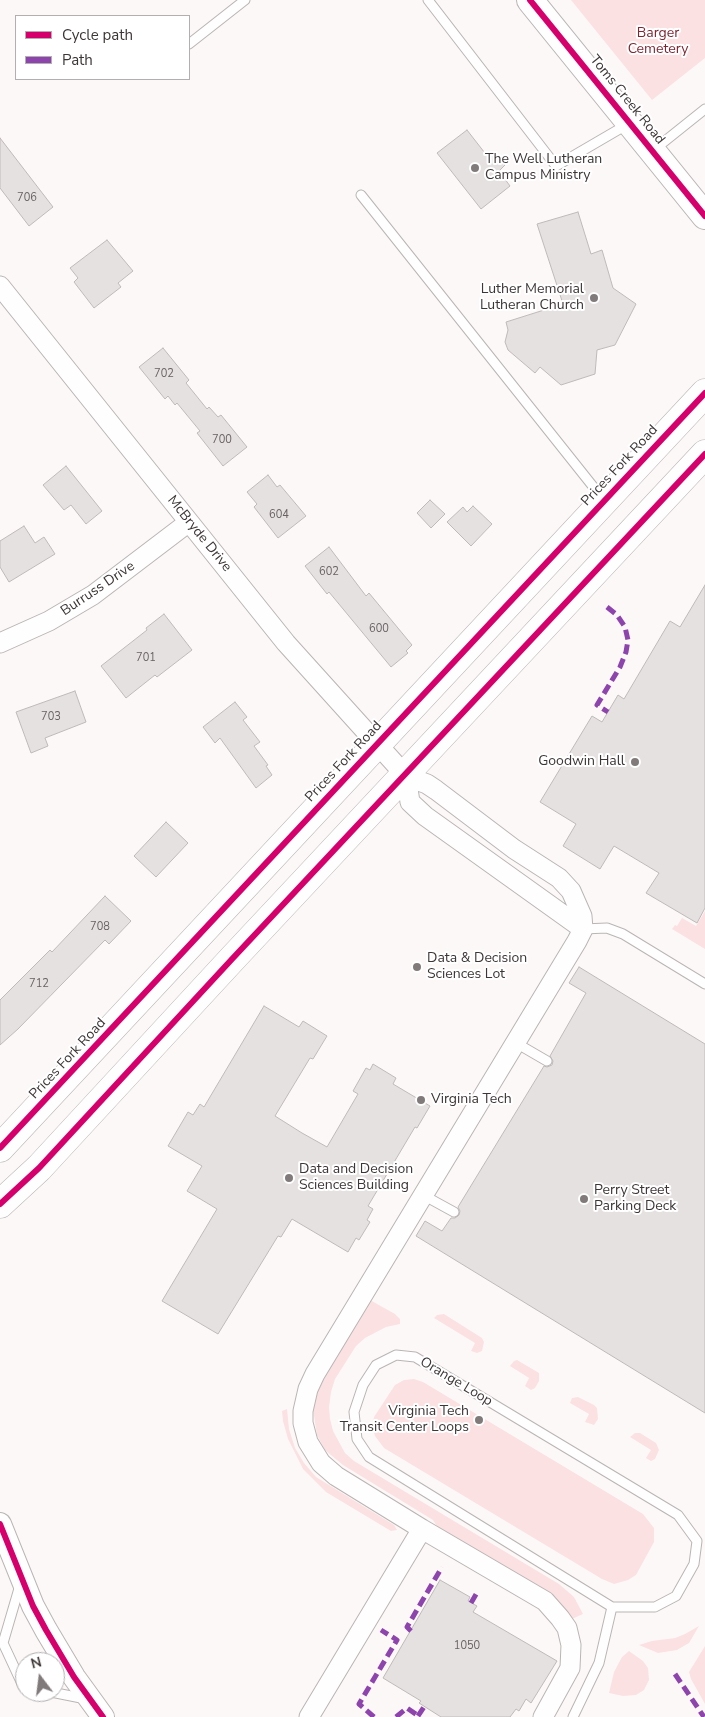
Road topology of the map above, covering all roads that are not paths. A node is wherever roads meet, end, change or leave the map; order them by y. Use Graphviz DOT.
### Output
graph roads {
  1 [pos="246,0"];
  2 [pos="428,0"];
  3 [pos="530,0"];
  4 [pos="190,43"];
  5 [pos="705,109"];
  6 [pos="630,123"];
  7 [pos="653,151"];
  8 [pos="361,194"];
  9 [pos="705,216"];
  10 [pos="0,286"];
  11 [pos="705,393"];
  12 [pos="705,454"];
  13 [pos="604,501"];
  14 [pos="189,522"];
  15 [pos="0,643"];
  16 [pos="378,744"];
  17 [pos="406,776"];
  18 [pos="584,928"];
  19 [pos="705,984"];
  20 [pos="516,1043"];
  21 [pos="547,1061"];
  22 [pos="0,1148"];
  23 [pos="423,1195"];
  24 [pos="0,1204"];
  25 [pos="454,1212"];
  26 [pos="0,1524"];
  27 [pos="422,1530"];
  28 [pos="22,1577"];
  29 [pos="612,1607"];
  30 [pos="15,1669"];
  31 [pos="65,1697"];
  32 [pos="97,1709"];
  33 [pos="309,1717"];
  34 [pos="543,1717"];
  35 [pos="573,1717"];
  1 -- 4 [label="lane"];
  2 -- 6 [label="lane"];
  3 -- 6 [label="main road, Toms Creek Road"];
  5 -- 7 [label="lane"];
  6 -- 7 [label="main road, Toms Creek Road"];
  7 -- 9 [label="main road, Toms Creek Road"];
  8 -- 13 [label="lane"];
  10 -- 14 [label="street, McBryde Drive"];
  11 -- 13 [label="main road, Prices Fork Road"];
  12 -- 17 [label="main road"];
  13 -- 16 [label="main road, Prices Fork Road"];
  14 -- 15 [label="street, Burruss Drive"];
  14 -- 16 [label="street, McBryde Drive"];
  16 -- 17 [label="street, McBryde Drive"];
  16 -- 22 [label="main road, Prices Fork Road"];
  17 -- 18 [label="street"];
  17 -- 18 [label="street"];
  17 -- 24 [label="main road"];
  18 -- 19 [label="lane"];
  18 -- 20 [label="street"];
  20 -- 21 [label="lane"];
  20 -- 23 [label="street"];
  23 -- 25 [label="lane"];
  23 -- 27 [label="street"];
  26 -- 28 [label="street"];
  27 -- 33 [label="street"];
  27 -- 34 [label="street"];
  28 -- 30 [label="lane"];
  28 -- 32 [label="street"];
  29 -- 29 [label="lane, Orange Loop"];
  29 -- 35 [label="lane"];
  31 -- 32 [label="lane"];
}
